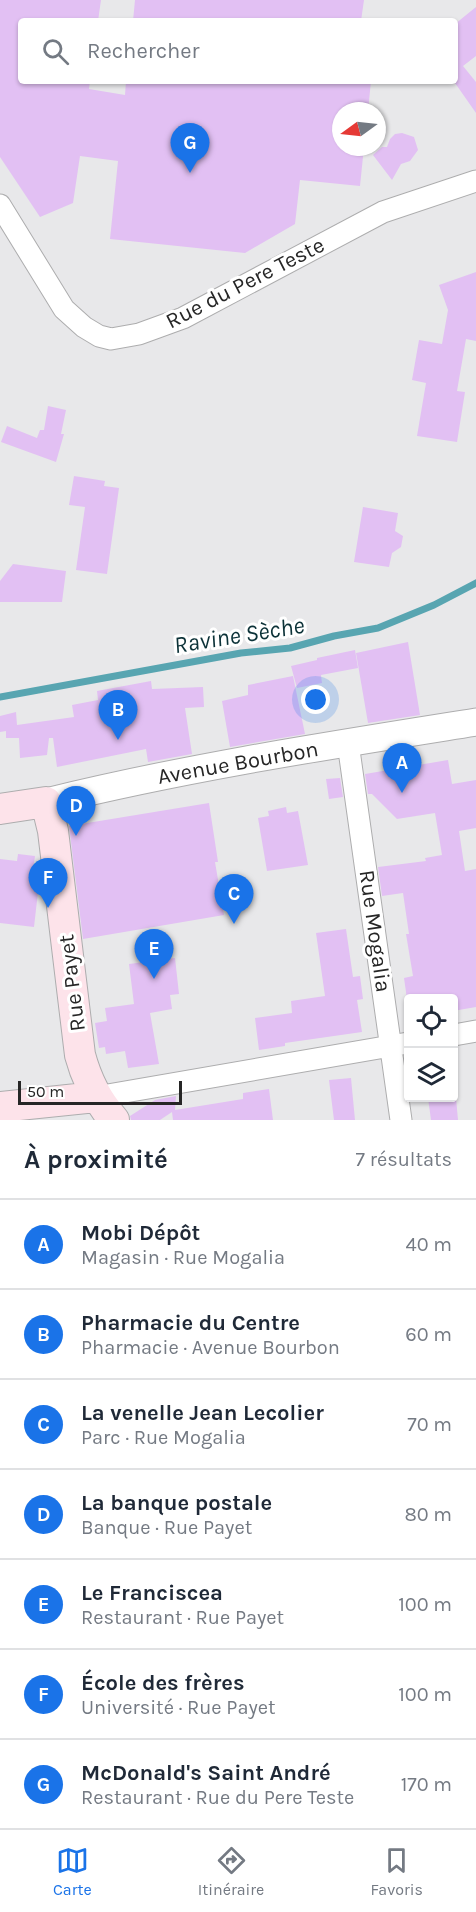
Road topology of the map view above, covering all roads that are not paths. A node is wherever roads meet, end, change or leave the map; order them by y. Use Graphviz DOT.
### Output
graph roads {
  1 [pos="476,181"];
  2 [pos="0,205"];
  3 [pos="476,722"];
  4 [pos="348,743"];
  5 [pos="46,802"];
  6 [pos="0,808"];
  7 [pos="476,1031"];
  8 [pos="458,1034"];
  9 [pos="399,1044"];
  10 [pos="0,1107"];
  11 [pos="105,1109"];
  12 [pos="401,1120"];
  1 -- 2 [label="street, Rue du Pere Teste"];
  3 -- 4 [label="street, Avenue Bourbon"];
  4 -- 5 [label="street, Avenue Bourbon"];
  4 -- 9 [label="street, Rue Mogalia"];
  5 -- 6 [label="main road, Avenue Bourbon"];
  5 -- 11 [label="main road, Rue Payet"];
  7 -- 8 [label="street"];
  9 -- 11 [label="street"];
  9 -- 12 [label="street, Rue Mogalia"];
  10 -- 11 [label="main road"];
}
